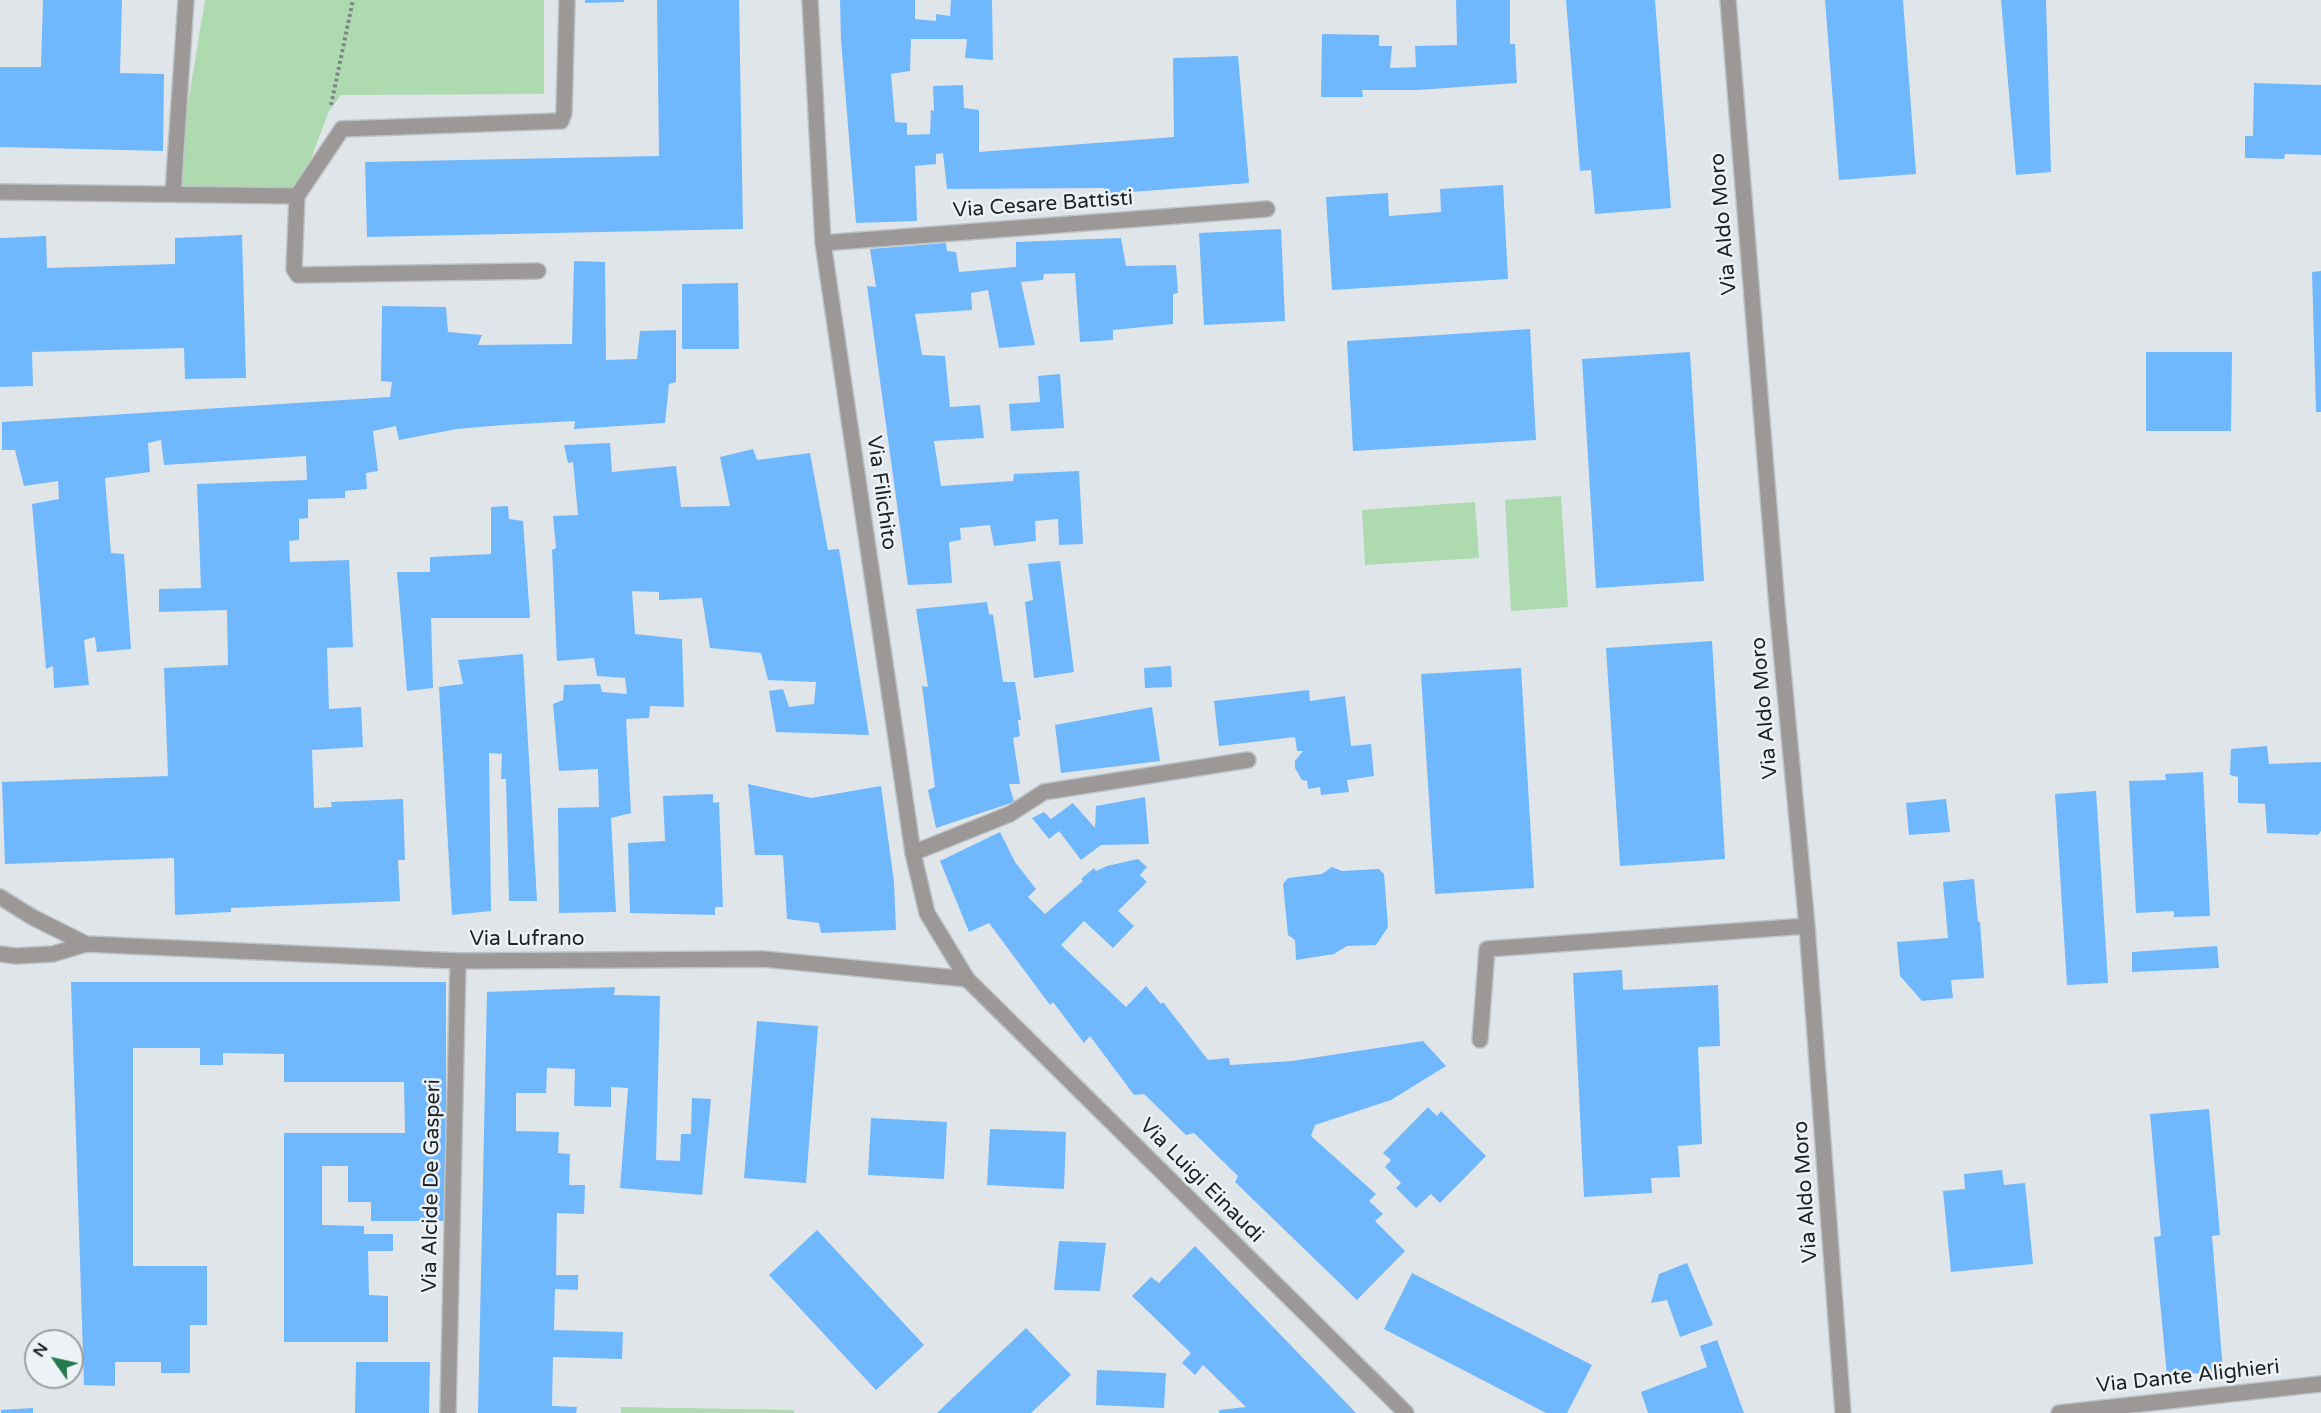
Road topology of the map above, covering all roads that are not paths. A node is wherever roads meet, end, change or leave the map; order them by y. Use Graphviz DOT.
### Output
graph roads {
  1 [pos="186,0"];
  2 [pos="567,0"];
  3 [pos="810,0"];
  4 [pos="1728,0"];
  5 [pos="0,192"];
  6 [pos="173,194"];
  7 [pos="297,196"];
  8 [pos="1267,208"];
  9 [pos="823,243"];
  10 [pos="537,271"];
  11 [pos="1248,760"];
  12 [pos="913,853"];
  13 [pos="0,897"];
  14 [pos="1807,926"];
  15 [pos="86,944"];
  16 [pos="0,954"];
  17 [pos="459,961"];
  18 [pos="967,979"];
  19 [pos="1480,1040"];
  20 [pos="2321,1384"];
  21 [pos="448,1413"];
  22 [pos="1406,1413"];
  23 [pos="1843,1413"];
  24 [pos="2059,1413"];
  1 -- 6 [label="street"];
  2 -- 7 [label="street"];
  3 -- 9 [label="street, Via Filichito"];
  4 -- 14 [label="street, Via Aldo Moro"];
  5 -- 6 [label="street"];
  6 -- 7 [label="street"];
  7 -- 10 [label="street"];
  8 -- 9 [label="street, Via Cesare Battisti"];
  9 -- 12 [label="street, Via Filichito"];
  11 -- 12 [label="street"];
  12 -- 18 [label="street, Via Filichito"];
  13 -- 15 [label="street, Via Lufrano"];
  14 -- 19 [label="street"];
  14 -- 23 [label="street, Via Aldo Moro"];
  15 -- 16 [label="street, Via Lufrano"];
  15 -- 17 [label="street, Via Lufrano"];
  17 -- 18 [label="street, Via Lufrano"];
  17 -- 21 [label="street, Via Alcide De Gasperi"];
  18 -- 22 [label="street, Via Luigi Einaudi"];
  20 -- 24 [label="street, Via Dante Alighieri"];
}
